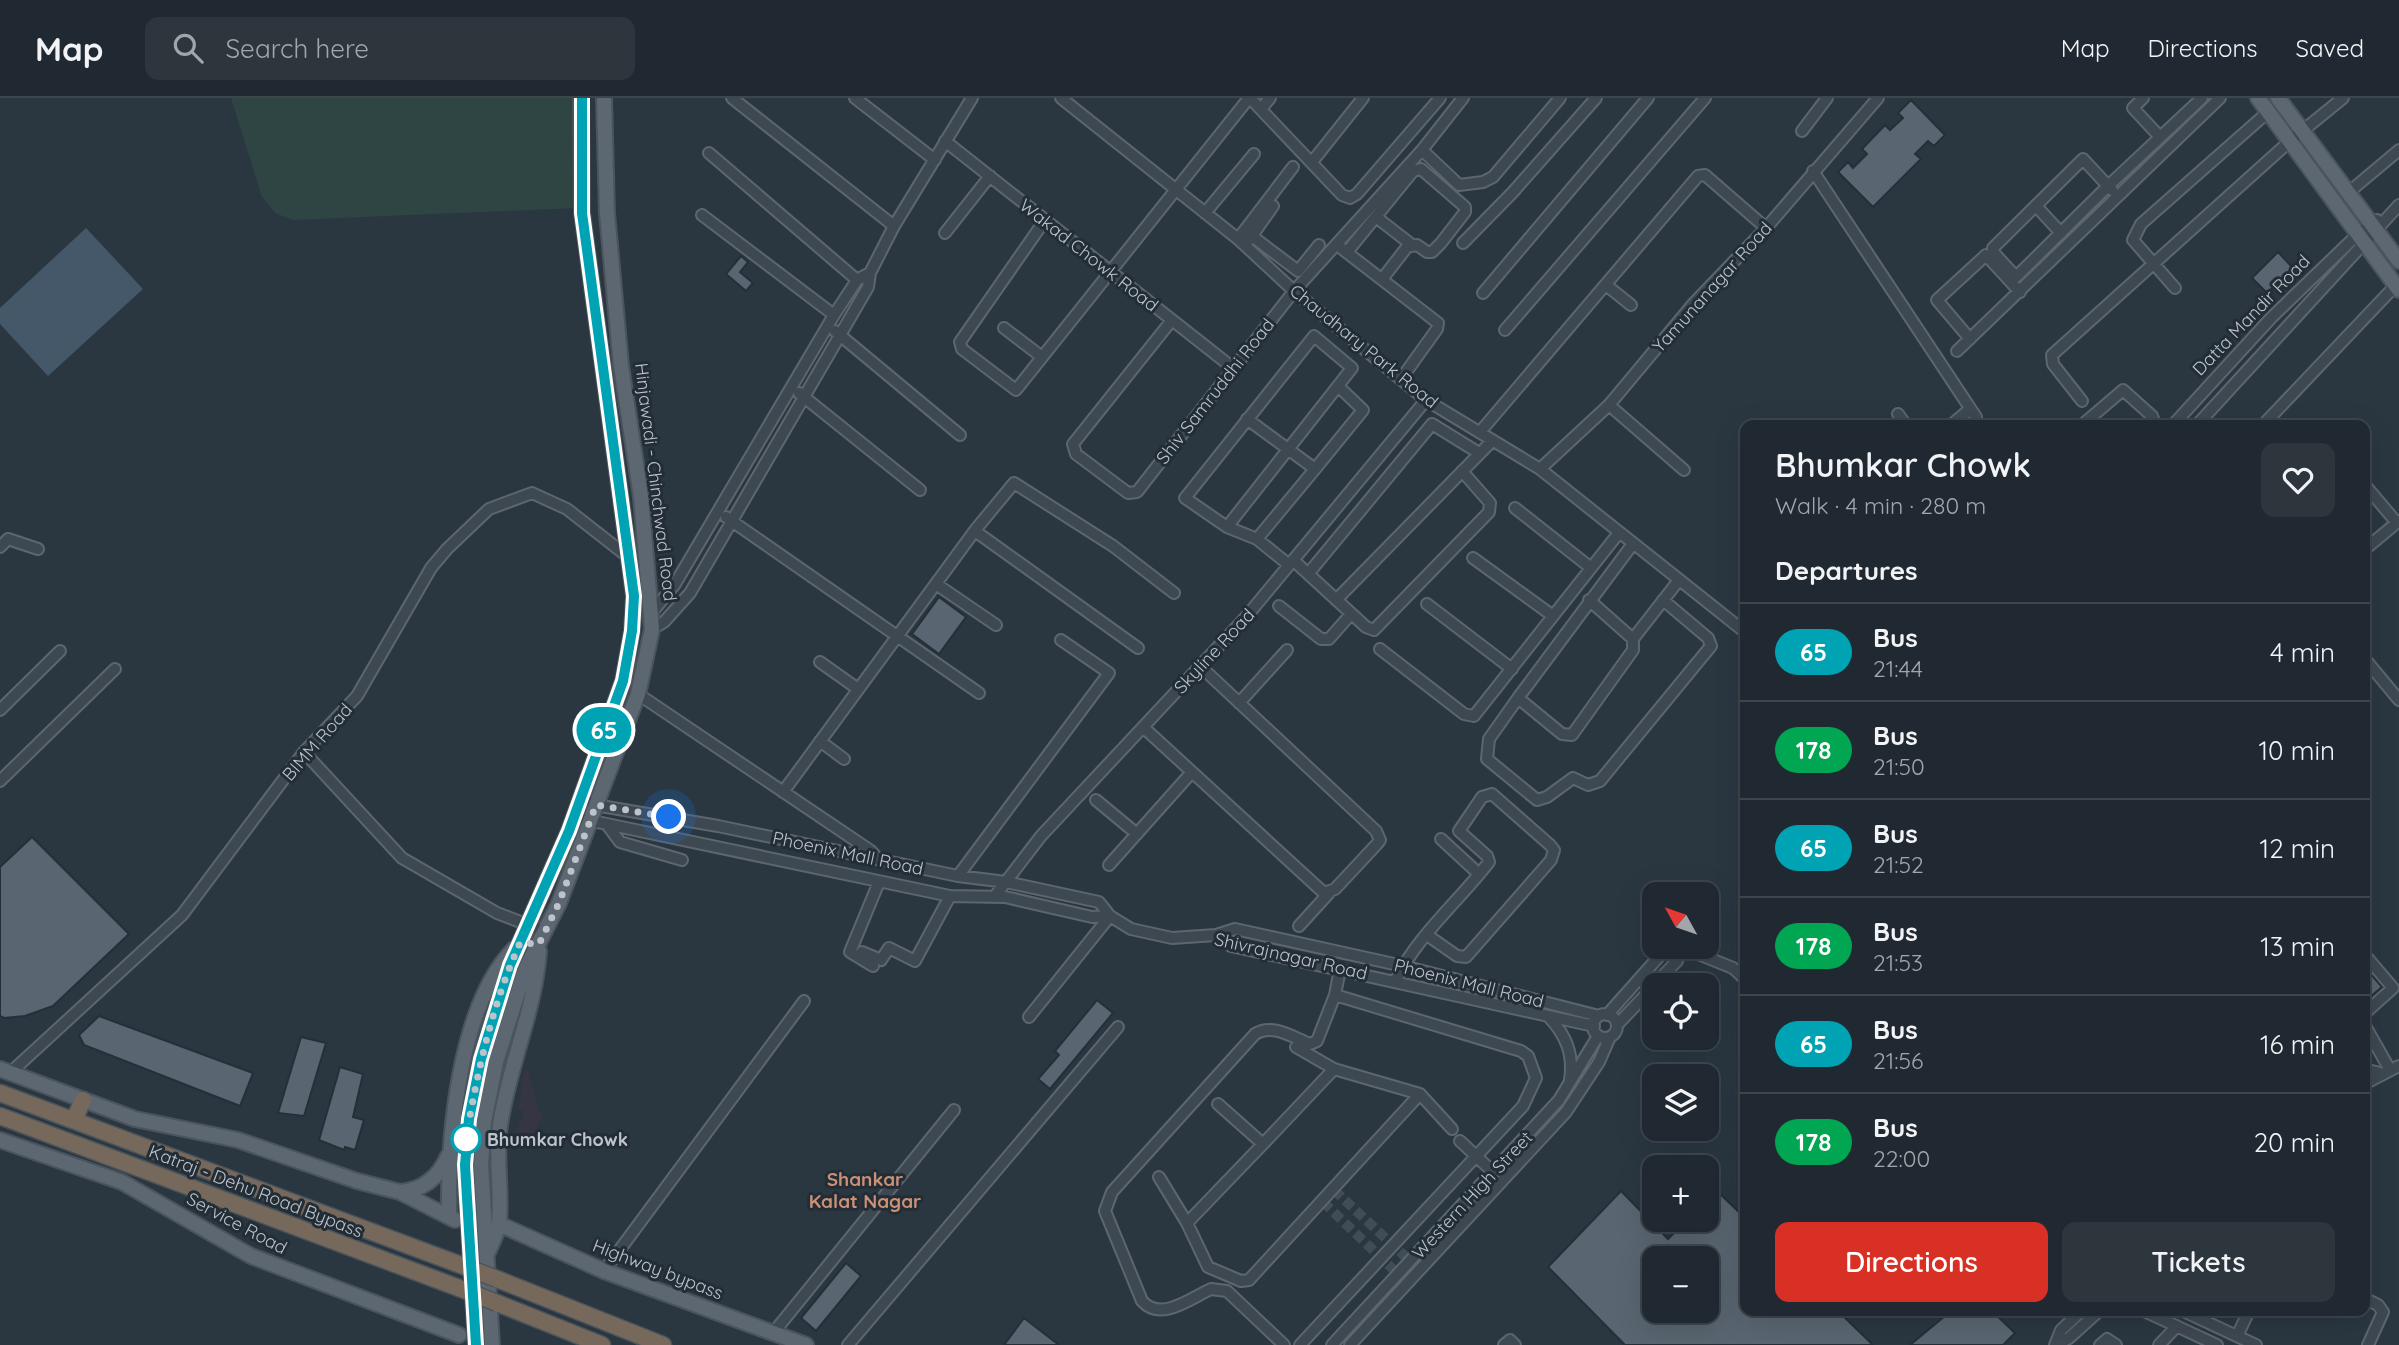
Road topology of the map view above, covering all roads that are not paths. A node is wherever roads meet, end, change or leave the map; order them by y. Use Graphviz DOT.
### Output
graph roads {
  1 [pos="582,98"];
  2 [pos="604,98"];
  3 [pos="732,98"];
  4 [pos="855,98"];
  5 [pos="972,98"];
  6 [pos="1061,98"];
  7 [pos="1249,98"];
  8 [pos="1270,98"];
  9 [pos="1363,98"];
  10 [pos="1440,98"];
  11 [pos="1463,98"];
  12 [pos="1560,98"];
  13 [pos="1596,98"];
  14 [pos="1648,98"];
  15 [pos="1705,98"];
  16 [pos="1828,98"];
  17 [pos="1878,98"];
  18 [pos="2143,98"];
  19 [pos="2202,98"];
  20 [pos="2220,98"];
  21 [pos="2258,98"];
  22 [pos="2277,98"];
  23 [pos="2343,98"];
  24 [pos="1261,109"];
  25 [pos="2269,112"];
  26 [pos="1802,131"];
  27 [pos="2304,132"];
  28 [pos="2161,137"];
  29 [pos="945,141"];
  30 [pos="2290,141"];
  31 [pos="1422,150"];
  32 [pos="2399,150"];
  33 [pos="709,153"];
  34 [pos="1254,154"];
  35 [pos="934,160"];
  36 [pos="1311,162"];
  37 [pos="1293,167"];
  38 [pos="1813,171"];
  39 [pos="990,176"];
  40 [pos="2108,186"];
  41 [pos="1175,189"];
  42 [pos="2349,192"];
  43 [pos="2118,197"];
  44 [pos="2399,205"];
  45 [pos="1273,206"];
  46 [pos="2036,206"];
  47 [pos="1205,213"];
  48 [pos="702,215"];
  49 [pos="1376,217"];
  50 [pos="1045,220"];
  51 [pos="2378,224"];
  52 [pos="894,226"];
  53 [pos="1766,228"];
  54 [pos="945,233"];
  55 [pos="2061,233"];
  56 [pos="2362,239"];
  57 [pos="1245,240"];
  58 [pos="1463,243"];
  59 [pos="1336,244"];
  60 [pos="1320,245"];
  61 [pos="1412,245"];
  62 [pos="1347,252"];
  63 [pos="2399,261"];
  64 [pos="2153,264"];
  65 [pos="1110,271"];
  66 [pos="870,273"];
  67 [pos="1383,278"];
  68 [pos="857,280"];
  69 [pos="1606,285"];
  70 [pos="2175,288"];
  71 [pos="2397,288"];
  72 [pos="1294,291"];
  73 [pos="2020,292"];
  74 [pos="1483,293"];
  75 [pos="1631,305"];
  76 [pos="831,320"];
  77 [pos="1172,320"];
  78 [pos="1004,328"];
  79 [pos="1505,330"];
  80 [pos="839,334"];
  81 [pos="1970,339"];
  82 [pos="1367,351"];
  83 [pos="1958,351"];
  84 [pos="1042,357"];
  85 [pos="1233,368"];
  86 [pos="1352,368"];
  87 [pos="1401,379"];
  88 [pos="790,386"];
  89 [pos="1338,386"];
  90 [pos="802,396"];
  91 [pos="1426,400"];
  92 [pos="2082,401"];
  93 [pos="1609,405"];
  94 [pos="1898,414"];
  95 [pos="1247,419"];
  96 [pos="1902,420"];
  97 [pos="1960,420"];
  98 [pos="2088,420"];
  99 [pos="2153,420"];
  100 [pos="2178,420"];
  101 [pos="2201,420"];
  102 [pos="2268,420"];
  103 [pos="1480,432"];
  104 [pos="960,435"];
  105 [pos="1492,441"];
  106 [pos="1289,448"];
  107 [pos="1479,453"];
  108 [pos="1315,469"];
  109 [pos="1540,469"];
  110 [pos="1684,470"];
  111 [pos="1462,471"];
  112 [pos="920,490"];
  113 [pos="2370,491"];
  114 [pos="1515,508"];
  115 [pos="719,511"];
  116 [pos="731,520"];
  117 [pos="2398,522"];
  118 [pos="1227,527"];
  119 [pos="975,531"];
  120 [pos="1618,534"];
  121 [pos="1257,539"];
  122 [pos="1632,545"];
  123 [pos="2370,545"];
  124 [pos="0,547"];
  125 [pos="38,549"];
  126 [pos="627,556"];
  127 [pos="1473,558"];
  128 [pos="1291,562"];
  129 [pos="1591,568"];
  130 [pos="1308,574"];
  131 [pos="1679,580"];
  132 [pos="936,583"];
  133 [pos="1174,593"];
  134 [pos="1336,600"];
  135 [pos="1589,600"];
  136 [pos="1663,600"];
  137 [pos="1427,604"];
  138 [pos="1279,606"];
  139 [pos="653,611"];
  140 [pos="1351,614"];
  141 [pos="1553,616"];
  142 [pos="996,625"];
  143 [pos="1740,628"];
  144 [pos="652,629"];
  145 [pos="896,636"];
  146 [pos="1633,639"];
  147 [pos="1061,640"];
  148 [pos="1138,648"];
  149 [pos="1380,649"];
  150 [pos="1287,650"];
  151 [pos="60,651"];
  152 [pos="820,662"];
  153 [pos="2370,665"];
  154 [pos="1200,666"];
  155 [pos="115,669"];
  156 [pos="1512,669"];
  157 [pos="858,689"];
  158 [pos="979,693"];
  159 [pos="638,694"];
  160 [pos="1518,698"];
  161 [pos="2399,699"];
  162 [pos="1239,703"];
  163 [pos="0,710"];
  164 [pos="1143,727"];
  165 [pos="820,741"];
  166 [pos="304,752"];
  167 [pos="844,759"];
  168 [pos="1192,772"];
  169 [pos="0,781"];
  170 [pos="783,792"];
  171 [pos="581,797"];
  172 [pos="1096,800"];
  173 [pos="596,805"];
  174 [pos="574,815"];
  175 [pos="589,822"];
  176 [pos="608,826"];
  177 [pos="1137,834"];
  178 [pos="1441,839"];
  179 [pos="878,859"];
  180 [pos="682,860"];
  181 [pos="1110,865"];
  182 [pos="1479,874"];
  183 [pos="958,876"];
  184 [pos="879,881"];
  185 [pos="1006,882"];
  186 [pos="1329,893"];
  187 [pos="989,895"];
  188 [pos="950,897"];
  189 [pos="1110,916"];
  190 [pos="530,926"];
  191 [pos="1298,926"];
  192 [pos="1216,935"];
  193 [pos="1427,935"];
  194 [pos="541,938"];
  195 [pos="520,943"];
  196 [pos="862,952"];
  197 [pos="1658,959"];
  198 [pos="1678,959"];
  199 [pos="1711,959"];
  200 [pos="2370,961"];
  201 [pos="1403,966"];
  202 [pos="873,967"];
  203 [pos="1340,969"];
  204 [pos="1666,973"];
  205 [pos="1740,974"];
  206 [pos="1396,980"];
  207 [pos="1486,987"];
  208 [pos="1335,995"];
  209 [pos="1642,999"];
  210 [pos="1483,1000"];
  211 [pos="804,1001"];
  212 [pos="2370,1009"];
  213 [pos="1547,1015"];
  214 [pos="1029,1017"];
  215 [pos="1601,1026"];
  216 [pos="1118,1027"];
  217 [pos="2370,1035"];
  218 [pos="1296,1047"];
  219 [pos="1334,1069"];
  220 [pos="2370,1069"];
  221 [pos="2390,1070"];
  222 [pos="5,1071"];
  223 [pos="2370,1081"];
  224 [pos="1569,1087"];
  225 [pos="0,1093"];
  226 [pos="1420,1094"];
  227 [pos="83,1100"];
  228 [pos="1218,1104"];
  229 [pos="954,1110"];
  230 [pos="0,1116"];
  231 [pos="74,1120"];
  232 [pos="1452,1129"];
  233 [pos="0,1140"];
  234 [pos="1460,1141"];
  235 [pos="1263,1144"];
  236 [pos="449,1153"];
  237 [pos="1476,1157"];
  238 [pos="1493,1172"];
  239 [pos="1158,1177"];
  240 [pos="1478,1189"];
  241 [pos="400,1192"];
  242 [pos="1487,1198"];
  243 [pos="449,1216"];
  244 [pos="1187,1223"];
  245 [pos="499,1224"];
  246 [pos="468,1228"];
  247 [pos="487,1257"];
  248 [pos="1403,1269"];
  249 [pos="604,1271"];
  250 [pos="1413,1277"];
  251 [pos="2370,1301"];
  252 [pos="474,1316"];
  253 [pos="2076,1316"];
  254 [pos="2093,1316"];
  255 [pos="2155,1316"];
  256 [pos="2194,1316"];
  257 [pos="2247,1316"];
  258 [pos="491,1321"];
  259 [pos="2177,1326"];
  260 [pos="774,1332"];
  261 [pos="2237,1336"];
  262 [pos="460,1340"];
  263 [pos="476,1345"];
  264 [pos="492,1345"];
  265 [pos="505,1345"];
  266 [pos="602,1345"];
  267 [pos="663,1345"];
  268 [pos="806,1345"];
  269 [pos="848,1345"];
  270 [pos="1284,1345"];
  271 [pos="1300,1345"];
  272 [pos="1332,1345"];
  273 [pos="1350,1345"];
  274 [pos="1504,1345"];
  275 [pos="1515,1345"];
  276 [pos="2056,1345"];
  277 [pos="2101,1345"];
  278 [pos="2116,1345"];
  279 [pos="2159,1345"];
  280 [pos="2217,1345"];
  281 [pos="2256,1345"];
  282 [pos="2368,1345"];
  1 -- 126 [label="main road, Hinjawadi - Chinchwad Road"];
  2 -- 139 [label="main road, Hinjawadi - Chinchwad Road"];
  3 -- 52 [label="street"];
  4 -- 35 [label="street"];
  5 -- 29 [label="street"];
  6 -- 41 [label="street, Chaudhary Park Road"];
  7 -- 24 [label="street"];
  7 -- 41 [label="street"];
  8 -- 24 [label="street"];
  9 -- 36 [label="street"];
  10 -- 36 [label="street"];
  11 -- 31 [label="street, Shiv Samruddhi Road"];
  12 -- 31 [label="street"];
  13 -- 58 [label="street"];
  14 -- 74 [label="street"];
  15 -- 79 [label="street"];
  16 -- 26 [label="street"];
  17 -- 38 [label="street, Yamunanagar Road"];
  18 -- 28 [label="street"];
  19 -- 28 [label="street"];
  20 -- 43 [label="street"];
  21 -- 25 [label="main road"];
  22 -- 27 [label="main road"];
  23 -- 27 [label="street"];
  24 -- 36 [label="street"];
  25 -- 30 [label="main road"];
  25 -- 64 [label="street"];
  27 -- 30 [label="street"];
  27 -- 42 [label="main road"];
  28 -- 40 [label="street"];
  29 -- 35 [label="street"];
  29 -- 39 [label="street, Wakad Chowk Road"];
  30 -- 56 [label="main road"];
  30 -- 64 [label="street"];
  31 -- 59 [label="street, Shiv Samruddhi Road"];
  32 -- 42 [label="street"];
  33 -- 68 [label="street"];
  34 -- 47 [label="street"];
  35 -- 52 [label="street"];
  37 -- 57 [label="street"];
  38 -- 53 [label="street, Yamunanagar Road"];
  38 -- 97 [label="street"];
  39 -- 50 [label="street, Wakad Chowk Road"];
  39 -- 54 [label="street"];
  40 -- 43 [label="street"];
  40 -- 46 [label="street"];
  40 -- 55 [label="street"];
  41 -- 47 [label="street, Chaudhary Park Road"];
  41 -- 65 [label="street"];
  42 -- 51 [label="main road"];
  43 -- 73 [label="street"];
  44 -- 51 [label="street, Datta Mandir Road"];
  45 -- 57 [label="street"];
  46 -- 55 [label="street"];
  46 -- 55 [label="street"];
  47 -- 57 [label="street, Chaudhary Park Road"];
  48 -- 76 [label="street"];
  49 -- 61 [label="street"];
  49 -- 61 [label="street"];
  49 -- 62 [label="street"];
  50 -- 65 [label="street, Wakad Chowk Road"];
  50 -- 84 [label="street"];
  51 -- 56 [label="street, Datta Mandir Road"];
  51 -- 63 [label="main road"];
  52 -- 66 [label="street"];
  53 -- 69 [label="street"];
  53 -- 93 [label="street, Yamunanagar Road"];
  56 -- 71 [label="main road"];
  56 -- 100 [label="street, Datta Mandir Road"];
  56 -- 101 [label="street, Datta Mandir Road"];
  57 -- 60 [label="street"];
  57 -- 72 [label="street, Chaudhary Park Road"];
  59 -- 62 [label="street"];
  59 -- 72 [label="street, Shiv Samruddhi Road"];
  61 -- 67 [label="street"];
  62 -- 67 [label="street"];
  64 -- 70 [label="street"];
  64 -- 92 [label="street"];
  65 -- 77 [label="street, Wakad Chowk Road"];
  65 -- 84 [label="street"];
  66 -- 68 [label="street"];
  66 -- 80 [label="street"];
  67 -- 87 [label="street"];
  68 -- 76 [label="street"];
  69 -- 75 [label="street"];
  69 -- 103 [label="street"];
  71 -- 102 [label="street"];
  72 -- 82 [label="street, Chaudhary Park Road"];
  72 -- 85 [label="street, Shiv Samruddhi Road"];
  73 -- 81 [label="street"];
  73 -- 81 [label="street"];
  76 -- 80 [label="street"];
  76 -- 88 [label="street"];
  77 -- 85 [label="street, Wakad Chowk Road"];
  77 -- 85 [label="street, Shiv Samruddhi Road"];
  78 -- 84 [label="street"];
  80 -- 90 [label="street"];
  80 -- 104 [label="street"];
  81 -- 83 [label="street"];
  82 -- 86 [label="street"];
  82 -- 87 [label="street, Chaudhary Park Road"];
  86 -- 89 [label="street"];
  86 -- 95 [label="street"];
  87 -- 91 [label="street, Chaudhary Park Road"];
  88 -- 90 [label="street"];
  88 -- 115 [label="street"];
  89 -- 106 [label="street"];
  89 -- 108 [label="street"];
  90 -- 112 [label="street"];
  90 -- 116 [label="street"];
  91 -- 103 [label="street, Chaudhary Park Road"];
  91 -- 128 [label="street, Skyline Road"];
  93 -- 109 [label="street, Yamunanagar Road"];
  93 -- 110 [label="street"];
  94 -- 96 [label="street"];
  95 -- 106 [label="street"];
  95 -- 118 [label="street"];
  98 -- 99 [label="street"];
  103 -- 105 [label="street, Chaudhary Park Road"];
  105 -- 107 [label="street"];
  105 -- 109 [label="street, Chaudhary Park Road"];
  106 -- 108 [label="street"];
  106 -- 118 [label="street"];
  107 -- 111 [label="street"];
  107 -- 130 [label="street"];
  108 -- 121 [label="street"];
  109 -- 120 [label="street, Chaudhary Park Road"];
  111 -- 134 [label="street"];
  111 -- 140 [label="street"];
  113 -- 117 [label="street"];
  114 -- 129 [label="street"];
  115 -- 116 [label="street"];
  115 -- 139 [label="street"];
  116 -- 144 [label="street"];
  116 -- 145 [label="street"];
  117 -- 123 [label="street"];
  118 -- 121 [label="street"];
  119 -- 132 [label="street"];
  119 -- 133 [label="street"];
  119 -- 148 [label="street"];
  120 -- 122 [label="street, Chaudhary Park Road"];
  120 -- 129 [label="street"];
  121 -- 128 [label="street"];
  122 -- 131 [label="street, Chaudhary Park Road"];
  122 -- 135 [label="street"];
  124 -- 125 [label="street"];
  126 -- 166 [label="street, BIMM Road"];
  126 -- 171 [label="main road, Hinjawadi - Chinchwad Road"];
  127 -- 141 [label="street"];
  128 -- 130 [label="street"];
  128 -- 154 [label="street, Skyline Road"];
  129 -- 141 [label="street"];
  130 -- 134 [label="street"];
  131 -- 136 [label="street"];
  131 -- 143 [label="street, Chaudhary Park Road"];
  132 -- 142 [label="street"];
  132 -- 145 [label="street"];
  134 -- 140 [label="street"];
  135 -- 146 [label="street"];
  135 -- 160 [label="street"];
  136 -- 146 [label="street"];
  136 -- 160 [label="street"];
  137 -- 156 [label="street"];
  138 -- 140 [label="street"];
  139 -- 144 [label="main road, Hinjawadi - Chinchwad Road"];
  141 -- 156 [label="street"];
  144 -- 159 [label="main road, Hinjawadi - Chinchwad Road"];
  145 -- 157 [label="street"];
  145 -- 158 [label="street"];
  146 -- 160 [label="street"];
  147 -- 183 [label="street"];
  149 -- 156 [label="street"];
  150 -- 162 [label="street"];
  151 -- 163 [label="street"];
  152 -- 157 [label="street"];
  153 -- 161 [label="street"];
  154 -- 162 [label="street"];
  154 -- 164 [label="street, Skyline Road"];
  155 -- 169 [label="street"];
  157 -- 165 [label="street"];
  159 -- 170 [label="street"];
  159 -- 173 [label="main road, Hinjawadi - Chinchwad Road"];
  162 -- 186 [label="street"];
  164 -- 168 [label="street"];
  164 -- 185 [label="street, Skyline Road"];
  165 -- 167 [label="street"];
  165 -- 170 [label="street"];
  166 -- 190 [label="street"];
  166 -- 222 [label="street, BIMM Road"];
  168 -- 177 [label="street"];
  168 -- 186 [label="street"];
  170 -- 179 [label="street"];
  171 -- 173 [label="street, Phoenix Mall Road"];
  171 -- 174 [label="main road, Hinjawadi - Chinchwad Road"];
  172 -- 177 [label="street"];
  173 -- 175 [label="main road, Hinjawadi - Chinchwad Road"];
  173 -- 179 [label="street, Phoenix Mall Road"];
  174 -- 175 [label="street, Phoenix Mall Road"];
  174 -- 190 [label="main road, Hinjawadi - Chinchwad Road"];
  175 -- 176 [label="street, Phoenix Mall Road"];
  175 -- 194 [label="main road, Hinjawadi - Chinchwad Road"];
  176 -- 180 [label="street"];
  176 -- 184 [label="street, Phoenix Mall Road"];
  177 -- 181 [label="street"];
  178 -- 182 [label="street"];
  179 -- 183 [label="street, Phoenix Mall Road"];
  182 -- 193 [label="street"];
  182 -- 193 [label="street"];
  183 -- 185 [label="street, Phoenix Mall Road"];
  184 -- 188 [label="street, Phoenix Mall Road"];
  184 -- 202 [label="street"];
  185 -- 187 [label="street, Skyline Road"];
  185 -- 189 [label="street, Phoenix Mall Road"];
  186 -- 191 [label="street"];
  187 -- 188 [label="street, Phoenix Mall Road"];
  187 -- 189 [label="street, Shivrajnagar Road"];
  188 -- 196 [label="street"];
  189 -- 192 [label="street, Shivrajnagar Road"];
  189 -- 214 [label="street"];
  190 -- 194 [label="street"];
  190 -- 195 [label="main road, Hinjawadi - Chinchwad Road"];
  192 -- 201 [label="street, Phoenix Mall Road"];
  192 -- 203 [label="street, Shivrajnagar Road"];
  193 -- 201 [label="street"];
  194 -- 195 [label="main road"];
  194 -- 245 [label="main road"];
  194 -- 247 [label="main road, Hinjawadi - Chinchwad Road"];
  195 -- 236 [label="main road"];
  195 -- 246 [label="main road, Hinjawadi - Chinchwad Road"];
  197 -- 215 [label="street"];
  198 -- 204 [label="street"];
  199 -- 205 [label="street"];
  200 -- 212 [label="street"];
  201 -- 206 [label="street"];
  201 -- 207 [label="street, Phoenix Mall Road"];
  203 -- 206 [label="street, Shivrajnagar Road"];
  203 -- 208 [label="street"];
  206 -- 210 [label="street, Phoenix Mall Road"];
  207 -- 210 [label="street"];
  207 -- 215 [label="street, Phoenix Mall Road"];
  208 -- 237 [label="street"];
  208 -- 270 [label="street"];
  209 -- 215 [label="street"];
  210 -- 213 [label="street, Phoenix Mall Road"];
  211 -- 249 [label="street"];
  213 -- 215 [label="street, Phoenix Mall Road"];
  213 -- 224 [label="street"];
  215 -- 224 [label="street, Western High Street"];
  215 -- 242 [label="street, Western High Street"];
  216 -- 269 [label="street"];
  217 -- 221 [label="street"];
  218 -- 219 [label="street"];
  219 -- 226 [label="street"];
  219 -- 235 [label="street"];
  220 -- 221 [label="street"];
  221 -- 223 [label="street"];
  222 -- 227 [label="main road"];
  224 -- 238 [label="street, Western High Street"];
  225 -- 231 [label="highway, Katraj - Dehu Road Bypass"];
  226 -- 232 [label="street"];
  226 -- 244 [label="street"];
  227 -- 231 [label="highway"];
  227 -- 241 [label="main road"];
  228 -- 235 [label="street"];
  229 -- 260 [label="street"];
  230 -- 266 [label="highway, Katraj - Dehu Road Bypass, bridge"];
  231 -- 267 [label="highway, Katraj - Dehu Road Bypass, bridge"];
  233 -- 262 [label="main road, Service Road"];
  234 -- 237 [label="street"];
  235 -- 244 [label="street"];
  236 -- 241 [label="main road"];
  236 -- 243 [label="main road"];
  237 -- 238 [label="street"];
  237 -- 271 [label="street"];
  238 -- 240 [label="street, Western High Street"];
  239 -- 244 [label="street"];
  240 -- 242 [label="street"];
  240 -- 248 [label="street, Western High Street"];
  241 -- 243 [label="main road"];
  242 -- 250 [label="street, Western High Street"];
  243 -- 246 [label="main road"];
  245 -- 247 [label="main road"];
  245 -- 249 [label="main road, Highway bypass"];
  246 -- 252 [label="main road, Hinjawadi - Chinchwad Road"];
  247 -- 258 [label="main road, Hinjawadi - Chinchwad Road"];
  248 -- 250 [label="street"];
  248 -- 272 [label="street, Western High Street"];
  249 -- 260 [label="main road, Highway bypass"];
  250 -- 273 [label="street, Western High Street"];
  251 -- 282 [label="street"];
  252 -- 262 [label="main road"];
  252 -- 263 [label="main road, Hinjawadi - Chinchwad Road"];
  253 -- 276 [label="street"];
  254 -- 276 [label="street"];
  255 -- 259 [label="street"];
  256 -- 261 [label="street"];
  257 -- 261 [label="street"];
  258 -- 264 [label="main road, Hinjawadi - Chinchwad Road"];
  258 -- 265 [label="main road"];
  259 -- 279 [label="street"];
  259 -- 280 [label="street"];
  260 -- 268 [label="main road, Highway bypass"];
  261 -- 281 [label="street"];
  274 -- 275 [label="street"];
  277 -- 278 [label="street"];
}
